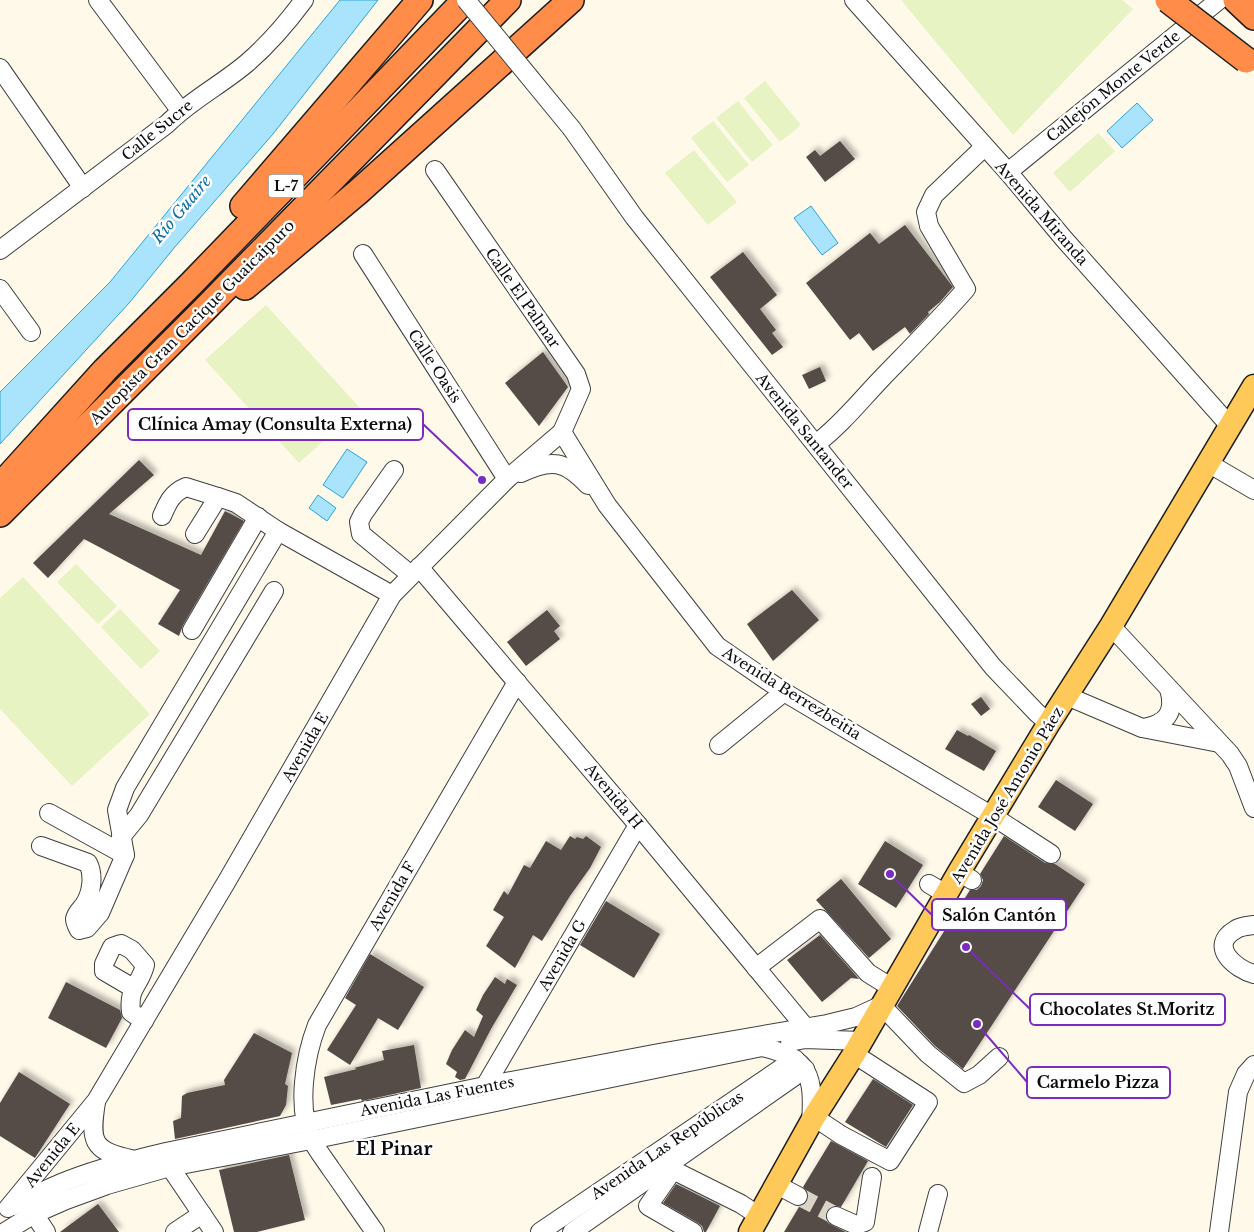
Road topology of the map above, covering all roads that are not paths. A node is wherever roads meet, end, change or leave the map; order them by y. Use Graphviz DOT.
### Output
graph roads {
  1 [pos="98,0"];
  2 [pos="304,0"];
  3 [pos="420,0"];
  4 [pos="466,0"];
  5 [pos="508,0"];
  6 [pos="571,0"];
  7 [pos="854,0"];
  8 [pos="1168,0"];
  9 [pos="1180,0"];
  10 [pos="1218,0"];
  11 [pos="1236,0"];
  12 [pos="410,9"];
  13 [pos="1254,17"];
  14 [pos="1250,63"];
  15 [pos="0,68"];
  16 [pos="180,110"];
  17 [pos="983,146"];
  18 [pos="435,170"];
  19 [pos="1008,172"];
  20 [pos="83,188"];
  21 [pos="0,250"];
  22 [pos="363,254"];
  23 [pos="4,294"];
  24 [pos="202,312"];
  25 [pos="31,332"];
  26 [pos="105,370"];
  27 [pos="1253,388"];
  28 [pos="1230,426"];
  29 [pos="562,432"];
  30 [pos="816,444"];
  31 [pos="1208,463"];
  32 [pos="394,470"];
  33 [pos="507,479"];
  34 [pos="0,486"];
  35 [pos="1254,490"];
  36 [pos="218,497"];
  37 [pos="608,505"];
  38 [pos="0,514"];
  39 [pos="162,516"];
  40 [pos="258,517"];
  41 [pos="278,530"];
  42 [pos="195,534"];
  43 [pos="415,571"];
  44 [pos="274,591"];
  45 [pos="392,595"];
  46 [pos="1111,626"];
  47 [pos="192,630"];
  48 [pos="517,682"];
  49 [pos="1169,689"];
  50 [pos="784,692"];
  51 [pos="1067,696"];
  52 [pos="1049,723"];
  53 [pos="1142,728"];
  54 [pos="1220,743"];
  55 [pos="719,745"];
  56 [pos="1254,805"];
  57 [pos="49,813"];
  58 [pos="994,817"];
  59 [pos="638,825"];
  60 [pos="121,836"];
  61 [pos="41,846"];
  62 [pos="1051,854"];
  63 [pos="125,855"];
  64 [pos="1254,925"];
  65 [pos="756,968"];
  66 [pos="1254,974"];
  67 [pos="133,988"];
  68 [pos="885,999"];
  69 [pos="144,1021"];
  70 [pos="806,1028"];
  71 [pos="762,1047"];
  72 [pos="858,1048"];
  73 [pos="999,1057"];
  74 [pos="800,1064"];
  75 [pos="1254,1065"];
  76 [pos="486,1086"];
  77 [pos="96,1101"];
  78 [pos="489,1104"];
  79 [pos="813,1121"];
  80 [pos="306,1123"];
  81 [pos="312,1140"];
  82 [pos="134,1160"];
  83 [pos="168,1160"];
  84 [pos="872,1177"];
  85 [pos="777,1185"];
  86 [pos="938,1194"];
  87 [pos="798,1196"];
  88 [pos="4,1211"];
  89 [pos="34,1214"];
  90 [pos="202,1214"];
  91 [pos="836,1216"];
  92 [pos="754,1224"];
  93 [pos="5,1232"];
  94 [pos="46,1232"];
  95 [pos="175,1232"];
  96 [pos="214,1232"];
  97 [pos="375,1232"];
  98 [pos="540,1232"];
  99 [pos="572,1232"];
  100 [pos="693,1232"];
  101 [pos="928,1232"];
  102 [pos="1219,1232"];
  1 -- 16 [label="street"];
  2 -- 16 [label="street, Calle Sucre"];
  3 -- 12 [label="highway"];
  4 -- 26 [label="highway, Autopista Gran Cacique Guaicaipuro / L-7"];
  4 -- 30 [label="street, Avenida Santander, bridge"];
  5 -- 24 [label="highway, Autopista Gran Cacique Guaicaipuro / L-7"];
  6 -- 24 [label="highway"];
  7 -- 17 [label="street, Avenida Miranda"];
  8 -- 14 [label="highway, bridge"];
  9 -- 14 [label="highway, bridge"];
  10 -- 19 [label="street, Callejón Monte Verde"];
  11 -- 13 [label="highway"];
  12 -- 26 [label="highway"];
  15 -- 20 [label="street"];
  16 -- 20 [label="street, Calle Sucre"];
  17 -- 19 [label="street, Avenida Miranda"];
  17 -- 30 [label="street"];
  18 -- 29 [label="street, Calle El Palmar"];
  19 -- 28 [label="street, Avenida Miranda"];
  20 -- 21 [label="street, Calle Sucre"];
  22 -- 33 [label="street, Calle Oasis"];
  23 -- 25 [label="street"];
  24 -- 38 [label="highway, Autopista Gran Cacique Guaicaipuro / L-7"];
  26 -- 34 [label="highway, Autopista Gran Cacique Guaicaipuro / L-7"];
  27 -- 28 [label="main road, Avenida José Antonio Páez"];
  28 -- 31 [label="main road, Avenida José Antonio Páez"];
  29 -- 33 [label="street, Avenida E"];
  29 -- 37 [label="street, Avenida Berrezbeitia"];
  30 -- 52 [label="street, Avenida Santander"];
  31 -- 35 [label="street"];
  31 -- 46 [label="main road, Avenida José Antonio Páez"];
  32 -- 43 [label="street, Avenida H"];
  33 -- 37 [label="street, Avenida Berrezbeitia"];
  33 -- 43 [label="street, Avenida E"];
  36 -- 39 [label="street"];
  36 -- 40 [label="street"];
  36 -- 42 [label="street"];
  37 -- 50 [label="street, Avenida Berrezbeitia"];
  40 -- 41 [label="street"];
  40 -- 47 [label="street"];
  41 -- 45 [label="street"];
  41 -- 60 [label="street"];
  43 -- 45 [label="street, Avenida E"];
  43 -- 48 [label="street, Avenida H"];
  44 -- 60 [label="street"];
  45 -- 69 [label="street, Avenida E"];
  46 -- 49 [label="street"];
  46 -- 51 [label="main road, Avenida José Antonio Páez"];
  48 -- 59 [label="street, Avenida H"];
  48 -- 80 [label="street, Avenida F"];
  49 -- 53 [label="street"];
  49 -- 54 [label="street"];
  50 -- 55 [label="street"];
  50 -- 58 [label="street, Avenida Berrezbeitia"];
  51 -- 52 [label="main road, Avenida José Antonio Páez"];
  51 -- 53 [label="street"];
  52 -- 58 [label="main road, Avenida José Antonio Páez"];
  53 -- 54 [label="street"];
  54 -- 56 [label="street"];
  57 -- 63 [label="street"];
  58 -- 62 [label="street, Avenida Berrezbeitia"];
  58 -- 68 [label="main road, Avenida José Antonio Páez"];
  59 -- 65 [label="street, Avenida H"];
  59 -- 76 [label="street, Avenida G"];
  60 -- 63 [label="street"];
  61 -- 63 [label="street"];
  64 -- 66 [label="street"];
  65 -- 68 [label="street"];
  65 -- 70 [label="street, Avenida H"];
  67 -- 69 [label="street"];
  68 -- 70 [label="street, Avenida Las Fuentes"];
  68 -- 72 [label="main road, Avenida José Antonio Páez"];
  68 -- 73 [label="street"];
  69 -- 77 [label="street, Avenida E"];
  70 -- 76 [label="street, Avenida Las Fuentes"];
  71 -- 72 [label="street, Avenida Las Fuentes"];
  71 -- 74 [label="street"];
  71 -- 78 [label="street, Avenida Las Fuentes"];
  72 -- 79 [label="main road, Avenida José Antonio Páez"];
  72 -- 79 [label="street"];
  74 -- 79 [label="street"];
  74 -- 98 [label="street, Avenida Las Repúblicas"];
  74 -- 99 [label="street, Avenida Las Repúblicas"];
  75 -- 102 [label="street"];
  76 -- 78 [label="street"];
  76 -- 80 [label="street, Avenida Las Fuentes"];
  77 -- 82 [label="street, Avenida E"];
  77 -- 88 [label="street, Avenida E"];
  78 -- 81 [label="street, Avenida Las Fuentes"];
  79 -- 85 [label="main road, Avenida José Antonio Páez"];
  80 -- 81 [label="street, Avenida F"];
  80 -- 83 [label="street, Avenida Las Fuentes"];
  81 -- 83 [label="street, Avenida Las Fuentes"];
  81 -- 97 [label="street, Avenida F"];
  82 -- 83 [label="street, Avenida Las Fuentes"];
  82 -- 88 [label="street, Avenida Las Fuentes"];
  83 -- 89 [label="street, Avenida Las Fuentes"];
  83 -- 90 [label="street"];
  84 -- 91 [label="street"];
  85 -- 87 [label="street"];
  85 -- 92 [label="main road, Avenida José Antonio Páez"];
  86 -- 101 [label="street"];
  89 -- 93 [label="street, Avenida Las Fuentes"];
  89 -- 94 [label="street"];
  90 -- 95 [label="street"];
  90 -- 96 [label="street"];
  92 -- 100 [label="street"];
}
